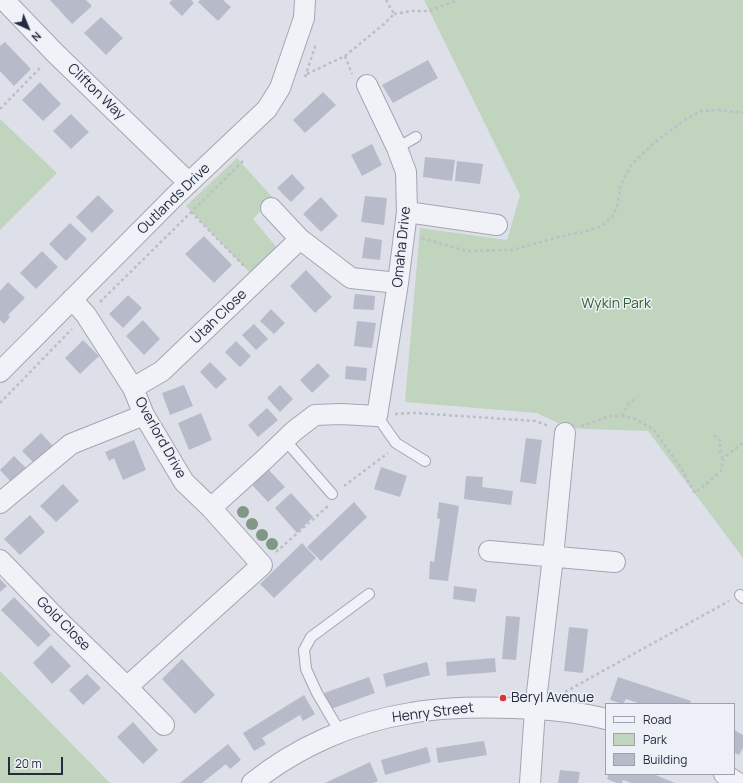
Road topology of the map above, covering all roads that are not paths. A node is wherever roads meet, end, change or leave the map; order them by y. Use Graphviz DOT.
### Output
graph roads {
  1 [pos="4,0"];
  2 [pos="305,0"];
  3 [pos="366,85"];
  4 [pos="416,137"];
  5 [pos="397,148"];
  6 [pos="183,189"];
  7 [pos="271,208"];
  8 [pos="407,212"];
  9 [pos="497,225"];
  10 [pos="300,239"];
  11 [pos="398,283"];
  12 [pos="72,299"];
  13 [pos="0,372"];
  14 [pos="133,388"];
  15 [pos="144,415"];
  16 [pos="377,416"];
  17 [pos="565,433"];
  18 [pos="285,440"];
  19 [pos="425,461"];
  20 [pos="332,494"];
  21 [pos="0,503"];
  22 [pos="211,508"];
  23 [pos="490,550"];
  24 [pos="553,557"];
  25 [pos="0,560"];
  26 [pos="615,562"];
  27 [pos="369,594"];
  28 [pos="127,687"];
  29 [pos="535,709"];
  30 [pos="605,719"];
  31 [pos="164,725"];
  32 [pos="340,732"];
  33 [pos="726,775"];
  34 [pos="252,783"];
  35 [pos="530,783"];
  36 [pos="738,783"];
  1 -- 6 [label="street, Clifton Way"];
  2 -- 6 [label="street, Outlands Drive"];
  3 -- 5 [label="street, Omaha Drive"];
  4 -- 5 [label="lane"];
  5 -- 8 [label="street, Omaha Drive"];
  6 -- 12 [label="street, Outlands Drive"];
  7 -- 10 [label="street"];
  8 -- 9 [label="street"];
  8 -- 11 [label="street, Omaha Drive"];
  10 -- 11 [label="street"];
  10 -- 14 [label="street, Utah Close"];
  11 -- 16 [label="street, Omaha Drive"];
  12 -- 13 [label="street, Outlands Drive"];
  12 -- 14 [label="street, Overlord Drive"];
  14 -- 15 [label="street, Overlord Drive"];
  15 -- 21 [label="street"];
  15 -- 22 [label="street, Overlord Drive"];
  16 -- 18 [label="street"];
  16 -- 19 [label="lane"];
  17 -- 24 [label="street"];
  18 -- 20 [label="lane"];
  18 -- 22 [label="street"];
  22 -- 28 [label="street, Overlord Drive"];
  23 -- 24 [label="street"];
  24 -- 26 [label="street"];
  24 -- 29 [label="street"];
  25 -- 28 [label="street, Gold Close"];
  27 -- 32 [label="lane"];
  28 -- 31 [label="street, Gold Close"];
  29 -- 30 [label="street, Henry Street"];
  29 -- 32 [label="street, Henry Street"];
  29 -- 35 [label="street"];
  32 -- 34 [label="street, Henry Street"];
  33 -- 36 [label="street"];
}
